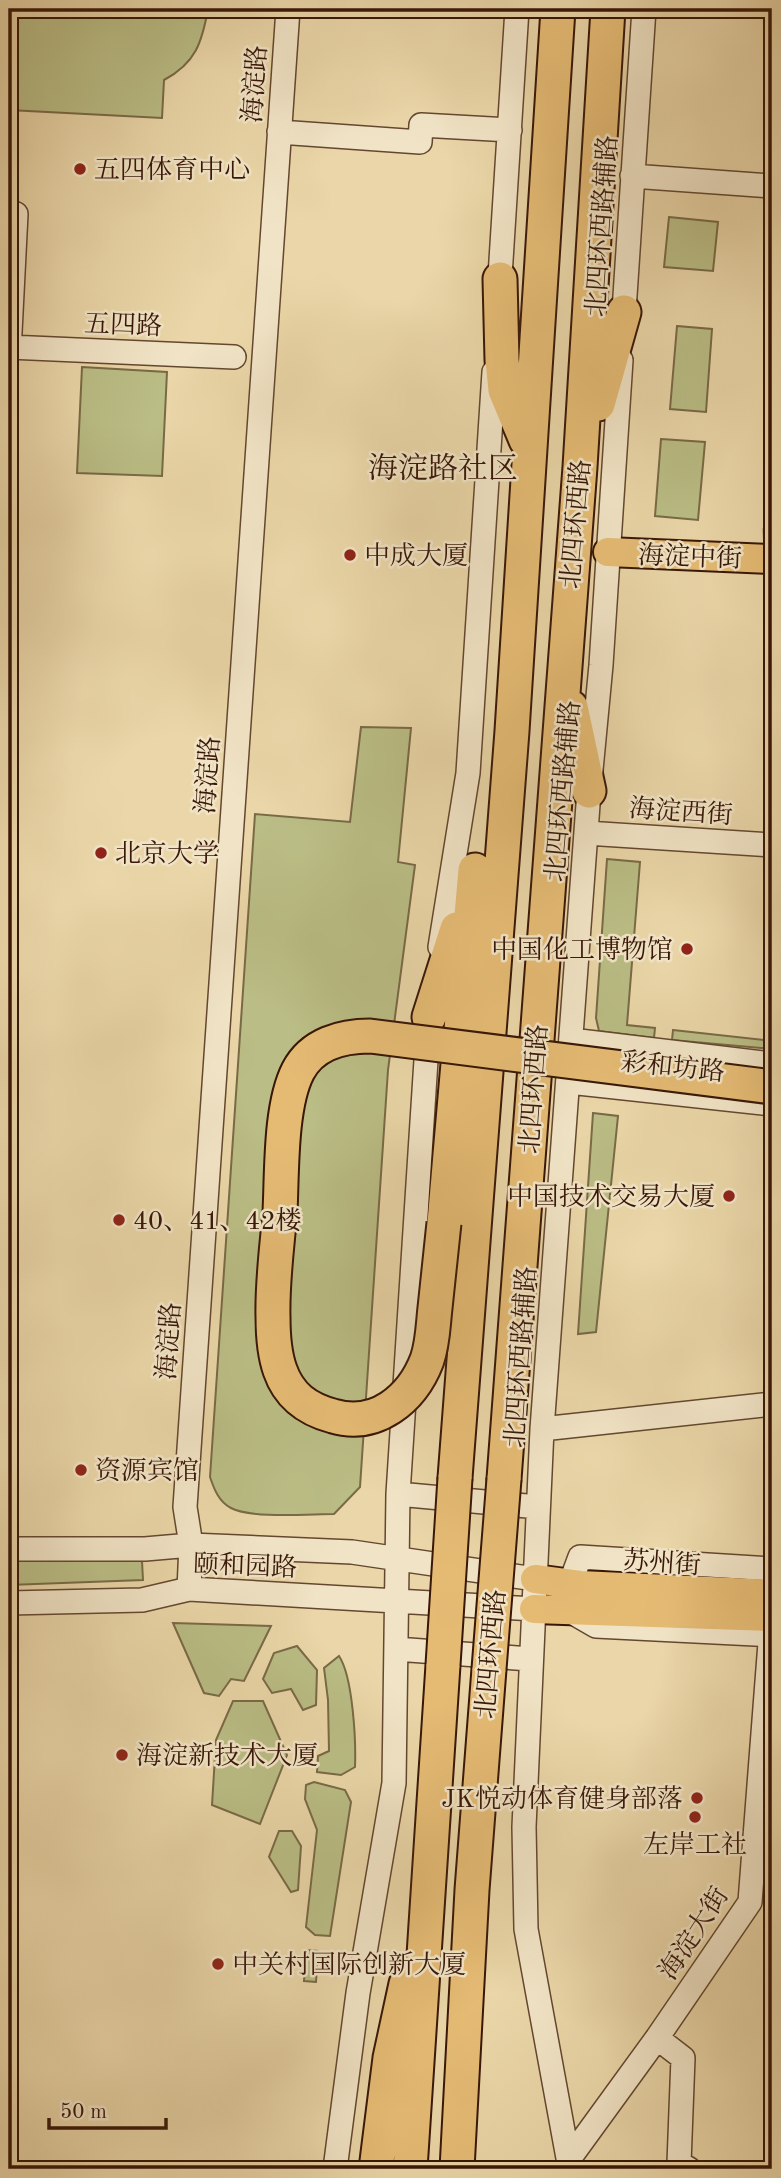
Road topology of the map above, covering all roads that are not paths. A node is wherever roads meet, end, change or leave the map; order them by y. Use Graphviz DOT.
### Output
graph roads {
  1 [pos="288,9"];
  2 [pos="517,9"];
  3 [pos="558,9"];
  4 [pos="608,9"];
  5 [pos="644,9"];
  6 [pos="510,130"];
  7 [pos="279,132"];
  8 [pos="632,176"];
  9 [pos="772,186"];
  10 [pos="16,214"];
  11 [pos="500,279"];
  12 [pos="624,312"];
  13 [pos="9,349"];
  14 [pos="234,357"];
  15 [pos="529,445"];
  16 [pos="580,467"];
  17 [pos="772,540"];
  18 [pos="609,543"];
  19 [pos="772,559"];
  20 [pos="563,673"];
  21 [pos="512,732"];
  22 [pos="589,790"];
  23 [pos="586,833"];
  24 [pos="772,845"];
  25 [pos="475,870"];
  26 [pos="429,1017"];
  27 [pos="581,1041"];
  28 [pos="772,1064"];
  29 [pos="577,1083"];
  30 [pos="772,1087"];
  31 [pos="772,1104"];
  32 [pos="772,1404"];
  33 [pos="542,1429"];
  34 [pos="398,1494"];
  35 [pos="538,1507"];
  36 [pos="191,1545"];
  37 [pos="9,1549"];
  38 [pos="397,1558"];
  39 [pos="772,1569"];
  40 [pos="535,1579"];
  41 [pos="189,1589"];
  42 [pos="772,1594"];
  43 [pos="570,1598"];
  44 [pos="396,1601"];
  45 [pos="9,1603"];
  46 [pos="534,1609"];
  47 [pos="772,1626"];
  48 [pos="396,1649"];
  49 [pos="530,1659"];
  50 [pos="431,1865"];
  51 [pos="463,2023"];
  52 [pos="657,2038"];
  53 [pos="569,2164"];
  54 [pos="335,2169"];
  55 [pos="376,2169"];
  56 [pos="410,2169"];
  57 [pos="457,2169"];
  58 [pos="474,2169"];
  59 [pos="689,2169"];
  1 -- 7 [label="street, 海淀路"];
  2 -- 6 [label="street"];
  3 -- 15 [label="highway, 北四环西路"];
  4 -- 16 [label="highway, 北四环西路"];
  5 -- 8 [label="street, 北四环西路辅路"];
  6 -- 7 [label="street"];
  6 -- 11 [label="street"];
  7 -- 36 [label="street, 海淀路"];
  8 -- 9 [label="street"];
  8 -- 12 [label="street, 北四环西路辅路"];
  10 -- 13 [label="street"];
  11 -- 15 [label="highway"];
  11 -- 26 [label="street"];
  12 -- 16 [label="highway"];
  12 -- 18 [label="street, 北四环西路辅路"];
  13 -- 14 [label="street, 五四路"];
  15 -- 21 [label="highway, 北四环西路"];
  16 -- 20 [label="highway, 北四环西路"];
  17 -- 18 [label="main road, 海淀中街"];
  18 -- 19 [label="main road, 海淀中街"];
  18 -- 22 [label="street, 北四环西路辅路"];
  20 -- 22 [label="highway"];
  20 -- 51 [label="highway, 北四环西路, bridge"];
  21 -- 25 [label="highway"];
  21 -- 50 [label="highway, 北四环西路, bridge"];
  22 -- 23 [label="street, 北四环西路辅路"];
  23 -- 24 [label="street, 海淀西街"];
  23 -- 27 [label="street, 北四环西路辅路"];
  25 -- 26 [label="highway"];
  25 -- 30 [label="highway, bridge"];
  26 -- 34 [label="street"];
  27 -- 28 [label="street, 彩和坊路"];
  27 -- 29 [label="street, 北四环西路辅路"];
  29 -- 31 [label="street, 彩和坊路"];
  29 -- 33 [label="street, 北四环西路辅路"];
  32 -- 33 [label="street"];
  33 -- 35 [label="street, 北四环西路辅路"];
  34 -- 35 [label="street"];
  34 -- 38 [label="street"];
  35 -- 40 [label="street, 北四环西路辅路"];
  36 -- 37 [label="street, 颐和园路"];
  36 -- 38 [label="street, 颐和园路"];
  36 -- 41 [label="street, 海淀路"];
  38 -- 40 [label="street, 颐和园路"];
  38 -- 44 [label="street"];
  39 -- 43 [label="street, 苏州街"];
  40 -- 43 [label="main road, 苏州街"];
  40 -- 46 [label="street, 北四环西路"];
  41 -- 44 [label="street, 颐和园路"];
  41 -- 45 [label="street, 颐和园路"];
  42 -- 43 [label="main road, 苏州街"];
  43 -- 46 [label="main road, 苏州街"];
  43 -- 47 [label="main road, 苏州街"];
  44 -- 46 [label="street, 颐和园路"];
  44 -- 48 [label="street"];
  46 -- 49 [label="street, 北四环西路"];
  47 -- 52 [label="street, 海淀大街"];
  48 -- 49 [label="street"];
  48 -- 54 [label="street"];
  49 -- 53 [label="street, 北四环西路"];
  50 -- 55 [label="highway"];
  50 -- 56 [label="highway, 北四环西路"];
  51 -- 57 [label="highway, 北四环西路"];
  51 -- 58 [label="highway"];
  52 -- 53 [label="street, 海淀大街"];
  52 -- 59 [label="street"];
}
